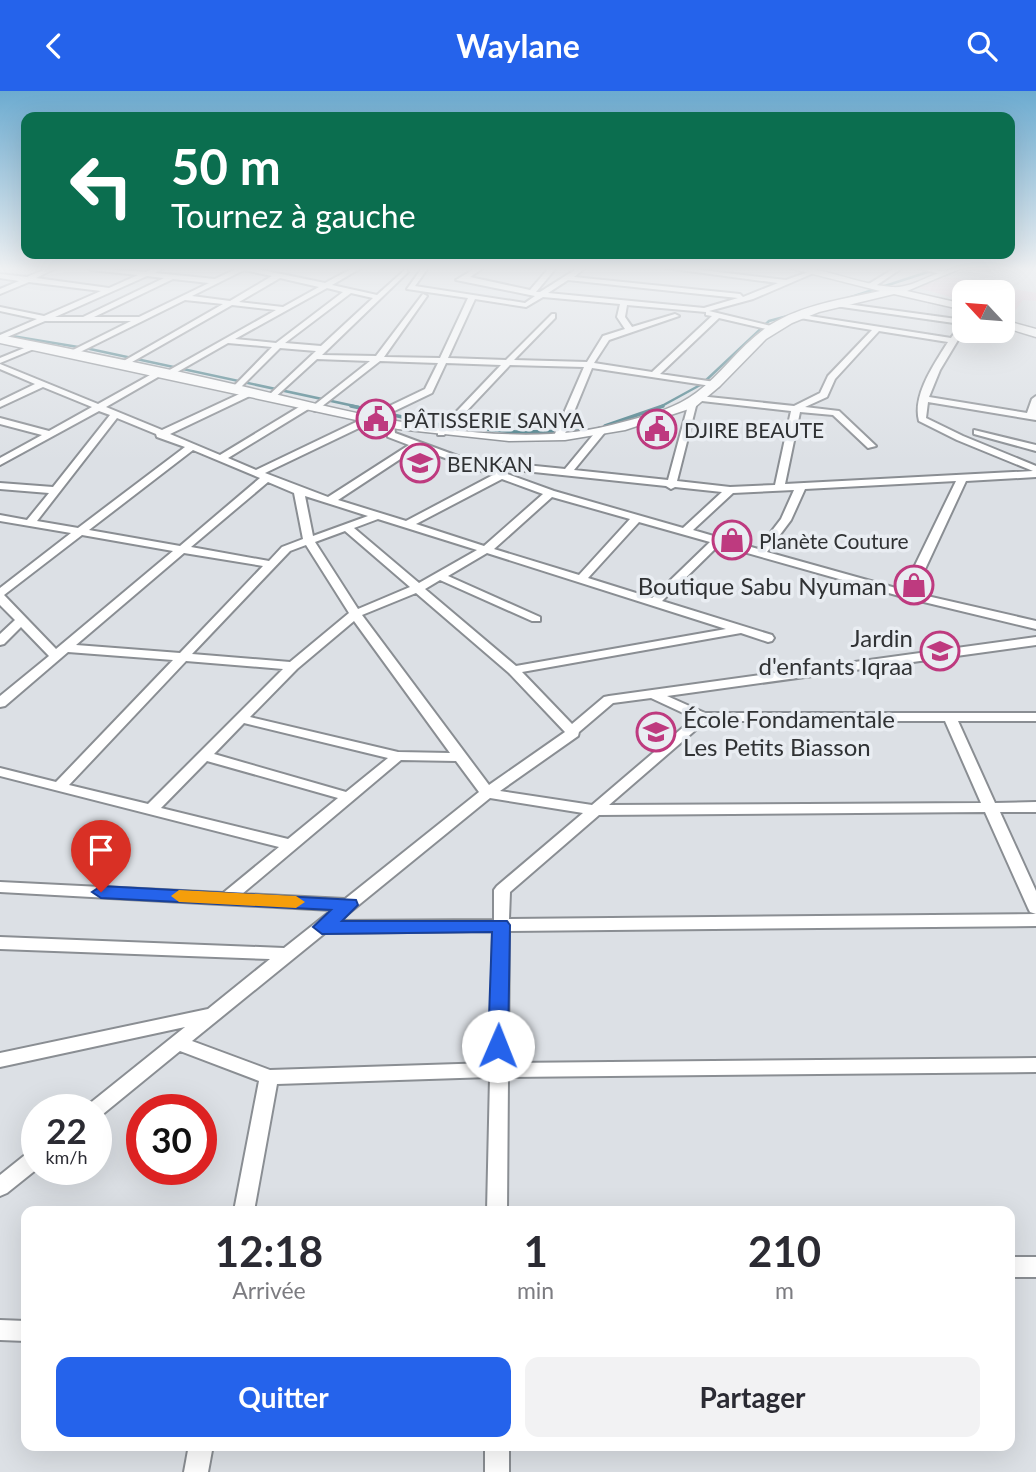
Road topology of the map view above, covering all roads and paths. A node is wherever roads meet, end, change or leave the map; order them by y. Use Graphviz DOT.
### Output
graph roads {
  1 [pos="116,332"];
  2 [pos="180,332"];
  3 [pos="242,332"];
  4 [pos="295,332"];
  5 [pos="341,332"];
  6 [pos="397,332"];
  7 [pos="455,332"];
  8 [pos="538,332"];
  9 [pos="620,332"];
  10 [pos="699,332"];
  11 [pos="768,332"];
  12 [pos="874,332"];
  13 [pos="905,332"];
  14 [pos="0,339"];
  15 [pos="951,340"];
  16 [pos="227,341"];
  17 [pos="278,345"];
  18 [pos="37,346"];
  19 [pos="324,349"];
  20 [pos="74,353"];
  21 [pos="315,357"];
  22 [pos="378,359"];
  23 [pos="442,361"];
  24 [pos="0,363"];
  25 [pos="511,363"];
  26 [pos="125,364"];
  27 [pos="589,365"];
  28 [pos="165,372"];
  29 [pos="654,375"];
  30 [pos="42,384"];
  31 [pos="715,385"];
  32 [pos="236,389"];
  33 [pos="251,393"];
  34 [pos="272,397"];
  35 [pos="924,398"];
  36 [pos="1036,399"];
  37 [pos="698,400"];
  38 [pos="0,404"];
  39 [pos="312,407"];
  40 [pos="96,408"];
  41 [pos="796,408"];
  42 [pos="988,409"];
  43 [pos="114,416"];
  44 [pos="1033,416"];
  45 [pos="369,420"];
  46 [pos="0,421"];
  47 [pos="389,425"];
  48 [pos="601,431"];
  49 [pos="977,432"];
  50 [pos="441,433"];
  51 [pos="50,434"];
  52 [pos="160,435"];
  53 [pos="559,436"];
  54 [pos="960,438"];
  55 [pos="415,445"];
  56 [pos="871,446"];
  57 [pos="190,448"];
  58 [pos="1036,448"];
  59 [pos="0,449"];
  60 [pos="17,453"];
  61 [pos="220,459"];
  62 [pos="460,461"];
  63 [pos="0,462"];
  64 [pos="1036,469"];
  65 [pos="567,473"];
  66 [pos="1036,474"];
  67 [pos="501,475"];
  68 [pos="260,477"];
  69 [pos="962,479"];
  70 [pos="0,486"];
  71 [pos="671,486"];
  72 [pos="800,488"];
  73 [pos="779,489"];
  74 [pos="55,490"];
  75 [pos="299,491"];
  76 [pos="730,491"];
  77 [pos="550,493"];
  78 [pos="329,501"];
  79 [pos="377,516"];
  80 [pos="0,518"];
  81 [pos="637,518"];
  82 [pos="30,523"];
  83 [pos="407,525"];
  84 [pos="347,527"];
  85 [pos="80,532"];
  86 [pos="685,532"];
  87 [pos="309,541"];
  88 [pos="718,541"];
  89 [pos="182,549"];
  90 [pos="487,549"];
  91 [pos="760,553"];
  92 [pos="270,564"];
  93 [pos="439,576"];
  94 [pos="581,579"];
  95 [pos="420,587"];
  96 [pos="0,595"];
  97 [pos="907,595"];
  98 [pos="654,602"];
  99 [pos="355,614"];
  100 [pos="536,619"];
  101 [pos="22,620"];
  102 [pos="1036,625"];
  103 [pos="742,629"];
  104 [pos="2,637"];
  105 [pos="768,638"];
  106 [pos="1036,641"];
  107 [pos="60,652"];
  108 [pos="181,657"];
  109 [pos="293,666"];
  110 [pos="513,670"];
  111 [pos="650,692"];
  112 [pos="0,703"];
  113 [pos="949,716"];
  114 [pos="703,717"];
  115 [pos="1036,717"];
  116 [pos="242,719"];
  117 [pos="572,731"];
  118 [pos="205,756"];
  119 [pos="398,756"];
  120 [pos="461,757"];
  121 [pos="0,772"];
  122 [pos="59,787"];
  123 [pos="488,793"];
  124 [pos="349,797"];
  125 [pos="992,806"];
  126 [pos="1036,807"];
  127 [pos="151,810"];
  128 [pos="595,810"];
  129 [pos="291,845"];
  130 [pos="0,887"];
  131 [pos="227,898"];
  132 [pos="349,905"];
  133 [pos="1036,908"];
  134 [pos="1036,920"];
  135 [pos="501,925"];
  136 [pos="322,927"];
  137 [pos="0,943"];
  138 [pos="288,954"];
  139 [pos="214,1014"];
  140 [pos="178,1043"];
  141 [pos="0,1060"];
  142 [pos="1036,1065"];
  143 [pos="497,1070"];
  144 [pos="269,1077"];
  145 [pos="112,1096"];
  146 [pos="21,1170"];
  147 [pos="0,1187"];
  148 [pos="245,1206"];
  149 [pos="497,1206"];
  150 [pos="1015,1267"];
  151 [pos="1036,1267"];
  152 [pos="0,1330"];
  153 [pos="21,1331"];
  154 [pos="200,1451"];
  155 [pos="497,1451"];
  156 [pos="196,1472"];
  157 [pos="497,1472"];
  1 -- 20 [label="street"];
  2 -- 26 [label="street"];
  3 -- 16 [label="street"];
  4 -- 17 [label="street"];
  5 -- 19 [label="street"];
  6 -- 22 [label="street"];
  7 -- 23 [label="street"];
  8 -- 25 [label="street"];
  9 -- 27 [label="street"];
  10 -- 29 [label="street"];
  11 -- 31 [label="main road"];
  12 -- 41 [label="street"];
  13 -- 15 [label="street"];
  14 -- 18 [label="main road"];
  15 -- 35 [label="street"];
  16 -- 17 [label="street"];
  16 -- 28 [label="street"];
  17 -- 19 [label="street"];
  17 -- 32 [label="street"];
  18 -- 20 [label="main road"];
  18 -- 24 [label="street"];
  19 -- 21 [label="street"];
  20 -- 26 [label="main road"];
  21 -- 22 [label="street"];
  21 -- 34 [label="street"];
  22 -- 23 [label="street"];
  22 -- 39 [label="street"];
  23 -- 25 [label="street"];
  23 -- 45 [label="street"];
  24 -- 30 [label="street"];
  25 -- 27 [label="street"];
  25 -- 50 [label="street"];
  26 -- 28 [label="main road"];
  27 -- 29 [label="street"];
  27 -- 53 [label="street"];
  28 -- 32 [label="main road"];
  28 -- 40 [label="street"];
  29 -- 31 [label="street"];
  30 -- 38 [label="street"];
  30 -- 40 [label="street"];
  31 -- 37 [label="main road"];
  32 -- 33 [label="main road"];
  33 -- 34 [label="main road"];
  33 -- 52 [label="street"];
  34 -- 39 [label="main road"];
  35 -- 42 [label="street"];
  35 -- 54 [label="street"];
  36 -- 44 [label="street"];
  37 -- 41 [label="street"];
  37 -- 48 [label="main road"];
  37 -- 71 [label="street"];
  39 -- 45 [label="main road"];
  39 -- 61 [label="street"];
  40 -- 43 [label="street"];
  40 -- 51 [label="street"];
  41 -- 56 [label="street"];
  41 -- 73 [label="street"];
  42 -- 44 [label="street"];
  42 -- 49 [label="street"];
  43 -- 52 [label="street"];
  43 -- 74 [label="street"];
  45 -- 47 [label="main road"];
  45 -- 68 [label="street"];
  46 -- 51 [label="street"];
  47 -- 50 [label="main road"];
  47 -- 55 [label="street"];
  48 -- 53 [label="main road"];
  48 -- 65 [label="street"];
  49 -- 54 [label="street"];
  49 -- 58 [label="street"];
  50 -- 53 [label="main road"];
  51 -- 60 [label="street"];
  52 -- 57 [label="street"];
  54 -- 64 [label="street"];
  55 -- 62 [label="street"];
  55 -- 78 [label="street"];
  57 -- 61 [label="street"];
  57 -- 85 [label="street"];
  59 -- 60 [label="street"];
  60 -- 63 [label="street"];
  61 -- 68 [label="street"];
  62 -- 65 [label="street"];
  62 -- 67 [label="street"];
  65 -- 71 [label="street"];
  66 -- 69 [label="street"];
  67 -- 77 [label="street"];
  67 -- 83 [label="street"];
  68 -- 75 [label="street"];
  68 -- 89 [label="street"];
  69 -- 72 [label="street"];
  69 -- 97 [label="street"];
  70 -- 74 [label="street"];
  71 -- 76 [label="street"];
  72 -- 73 [label="street"];
  72 -- 91 [label="street"];
  73 -- 76 [label="street"];
  74 -- 82 [label="street"];
  75 -- 78 [label="street"];
  75 -- 87 [label="street"];
  76 -- 86 [label="street"];
  77 -- 81 [label="street"];
  77 -- 90 [label="street"];
  78 -- 79 [label="street"];
  79 -- 83 [label="street"];
  79 -- 84 [label="street"];
  80 -- 82 [label="street"];
  81 -- 86 [label="street"];
  81 -- 94 [label="street"];
  82 -- 85 [label="street"];
  83 -- 90 [label="street"];
  84 -- 87 [label="street"];
  84 -- 95 [label="street"];
  85 -- 89 [label="street"];
  85 -- 96 [label="street"];
  86 -- 88 [label="street"];
  87 -- 92 [label="street"];
  87 -- 99 [label="street"];
  88 -- 91 [label="street"];
  88 -- 98 [label="street"];
  89 -- 92 [label="street"];
  89 -- 107 [label="street"];
  90 -- 93 [label="street"];
  90 -- 94 [label="street"];
  91 -- 97 [label="street"];
  92 -- 108 [label="street"];
  93 -- 95 [label="street"];
  93 -- 100 [label="street"];
  94 -- 98 [label="street"];
  95 -- 99 [label="street"];
  95 -- 110 [label="street"];
  96 -- 101 [label="street"];
  97 -- 102 [label="street"];
  98 -- 103 [label="street"];
  99 -- 109 [label="street"];
  99 -- 120 [label="street"];
  101 -- 104 [label="street"];
  101 -- 107 [label="street"];
  103 -- 105 [label="street"];
  103 -- 110 [label="street"];
  106 -- 111 [label="street"];
  107 -- 108 [label="street"];
  107 -- 112 [label="street"];
  108 -- 109 [label="street"];
  108 -- 122 [label="street"];
  109 -- 116 [label="street"];
  110 -- 117 [label="street"];
  111 -- 114 [label="street"];
  111 -- 117 [label="street"];
  113 -- 114 [label="street"];
  113 -- 115 [label="street"];
  113 -- 125 [label="street"];
  114 -- 128 [label="street"];
  116 -- 118 [label="street"];
  116 -- 119 [label="street"];
  117 -- 123 [label="street"];
  118 -- 124 [label="street"];
  118 -- 127 [label="street"];
  119 -- 120 [label="street"];
  119 -- 124 [label="street"];
  120 -- 123 [label="street"];
  121 -- 122 [label="street"];
  122 -- 127 [label="street"];
  123 -- 128 [label="street"];
  123 -- 132 [label="street"];
  124 -- 129 [label="street"];
  125 -- 126 [label="street"];
  125 -- 128 [label="street"];
  125 -- 133 [label="street"];
  127 -- 129 [label="street"];
  128 -- 135 [label="street"];
  129 -- 131 [label="street"];
  130 -- 131 [label="street"];
  131 -- 132 [label="street"];
  132 -- 136 [label="street"];
  134 -- 135 [label="street"];
  135 -- 136 [label="street"];
  135 -- 143 [label="street"];
  136 -- 138 [label="street"];
  137 -- 138 [label="street"];
  138 -- 139 [label="street"];
  139 -- 140 [label="street"];
  139 -- 141 [label="street"];
  140 -- 144 [label="street"];
  140 -- 145 [label="street"];
  142 -- 143 [label="street"];
  143 -- 144 [label="street"];
  143 -- 149 [label="street"];
  144 -- 148 [label="street"];
  146 -- 147 [label="street"];
  150 -- 151 [label="street"];
  152 -- 153 [label="street"];
  154 -- 156 [label="street"];
  155 -- 157 [label="street"];
}
